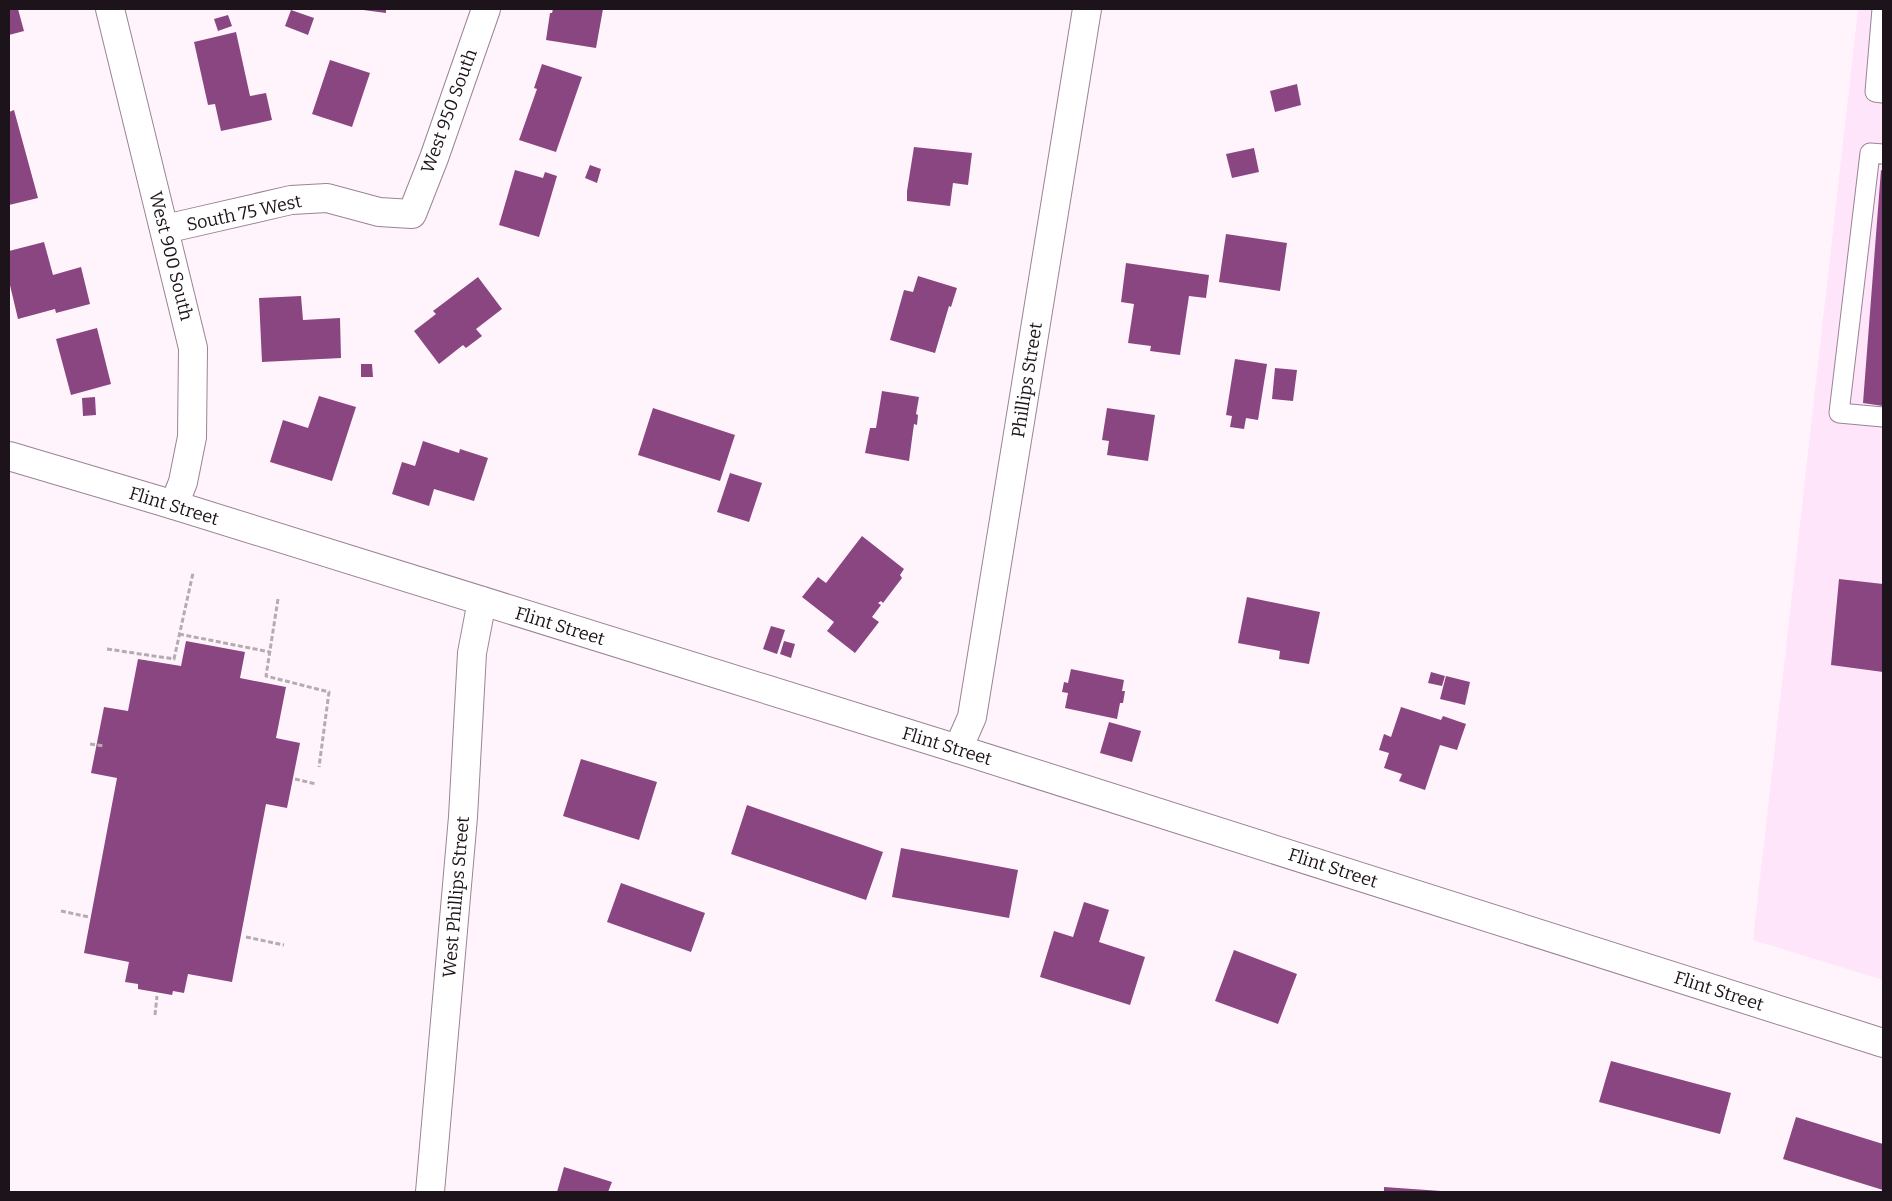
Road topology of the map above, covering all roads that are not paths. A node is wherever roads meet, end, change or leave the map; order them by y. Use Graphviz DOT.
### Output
graph roads {
  1 [pos="110,9"];
  2 [pos="486,9"];
  3 [pos="1087,9"];
  4 [pos="1882,9"];
  5 [pos="1883,93"];
  6 [pos="1883,154"];
  7 [pos="412,214"];
  8 [pos="165,230"];
  9 [pos="1883,417"];
  10 [pos="9,456"];
  11 [pos="174,505"];
  12 [pos="482,601"];
  13 [pos="958,749"];
  14 [pos="1883,1043"];
  15 [pos="430,1192"];
  1 -- 8 [label="street, West 900 South"];
  2 -- 7 [label="street, West 950 South"];
  3 -- 13 [label="street, Phillips Street"];
  4 -- 5 [label="lane"];
  6 -- 9 [label="lane"];
  7 -- 8 [label="street, South 75 West"];
  8 -- 11 [label="street, West 900 South"];
  10 -- 11 [label="street, Flint Street"];
  11 -- 12 [label="street, Flint Street"];
  12 -- 13 [label="street, Flint Street"];
  12 -- 15 [label="street, West Phillips Street"];
  13 -- 14 [label="street, Flint Street"];
}
